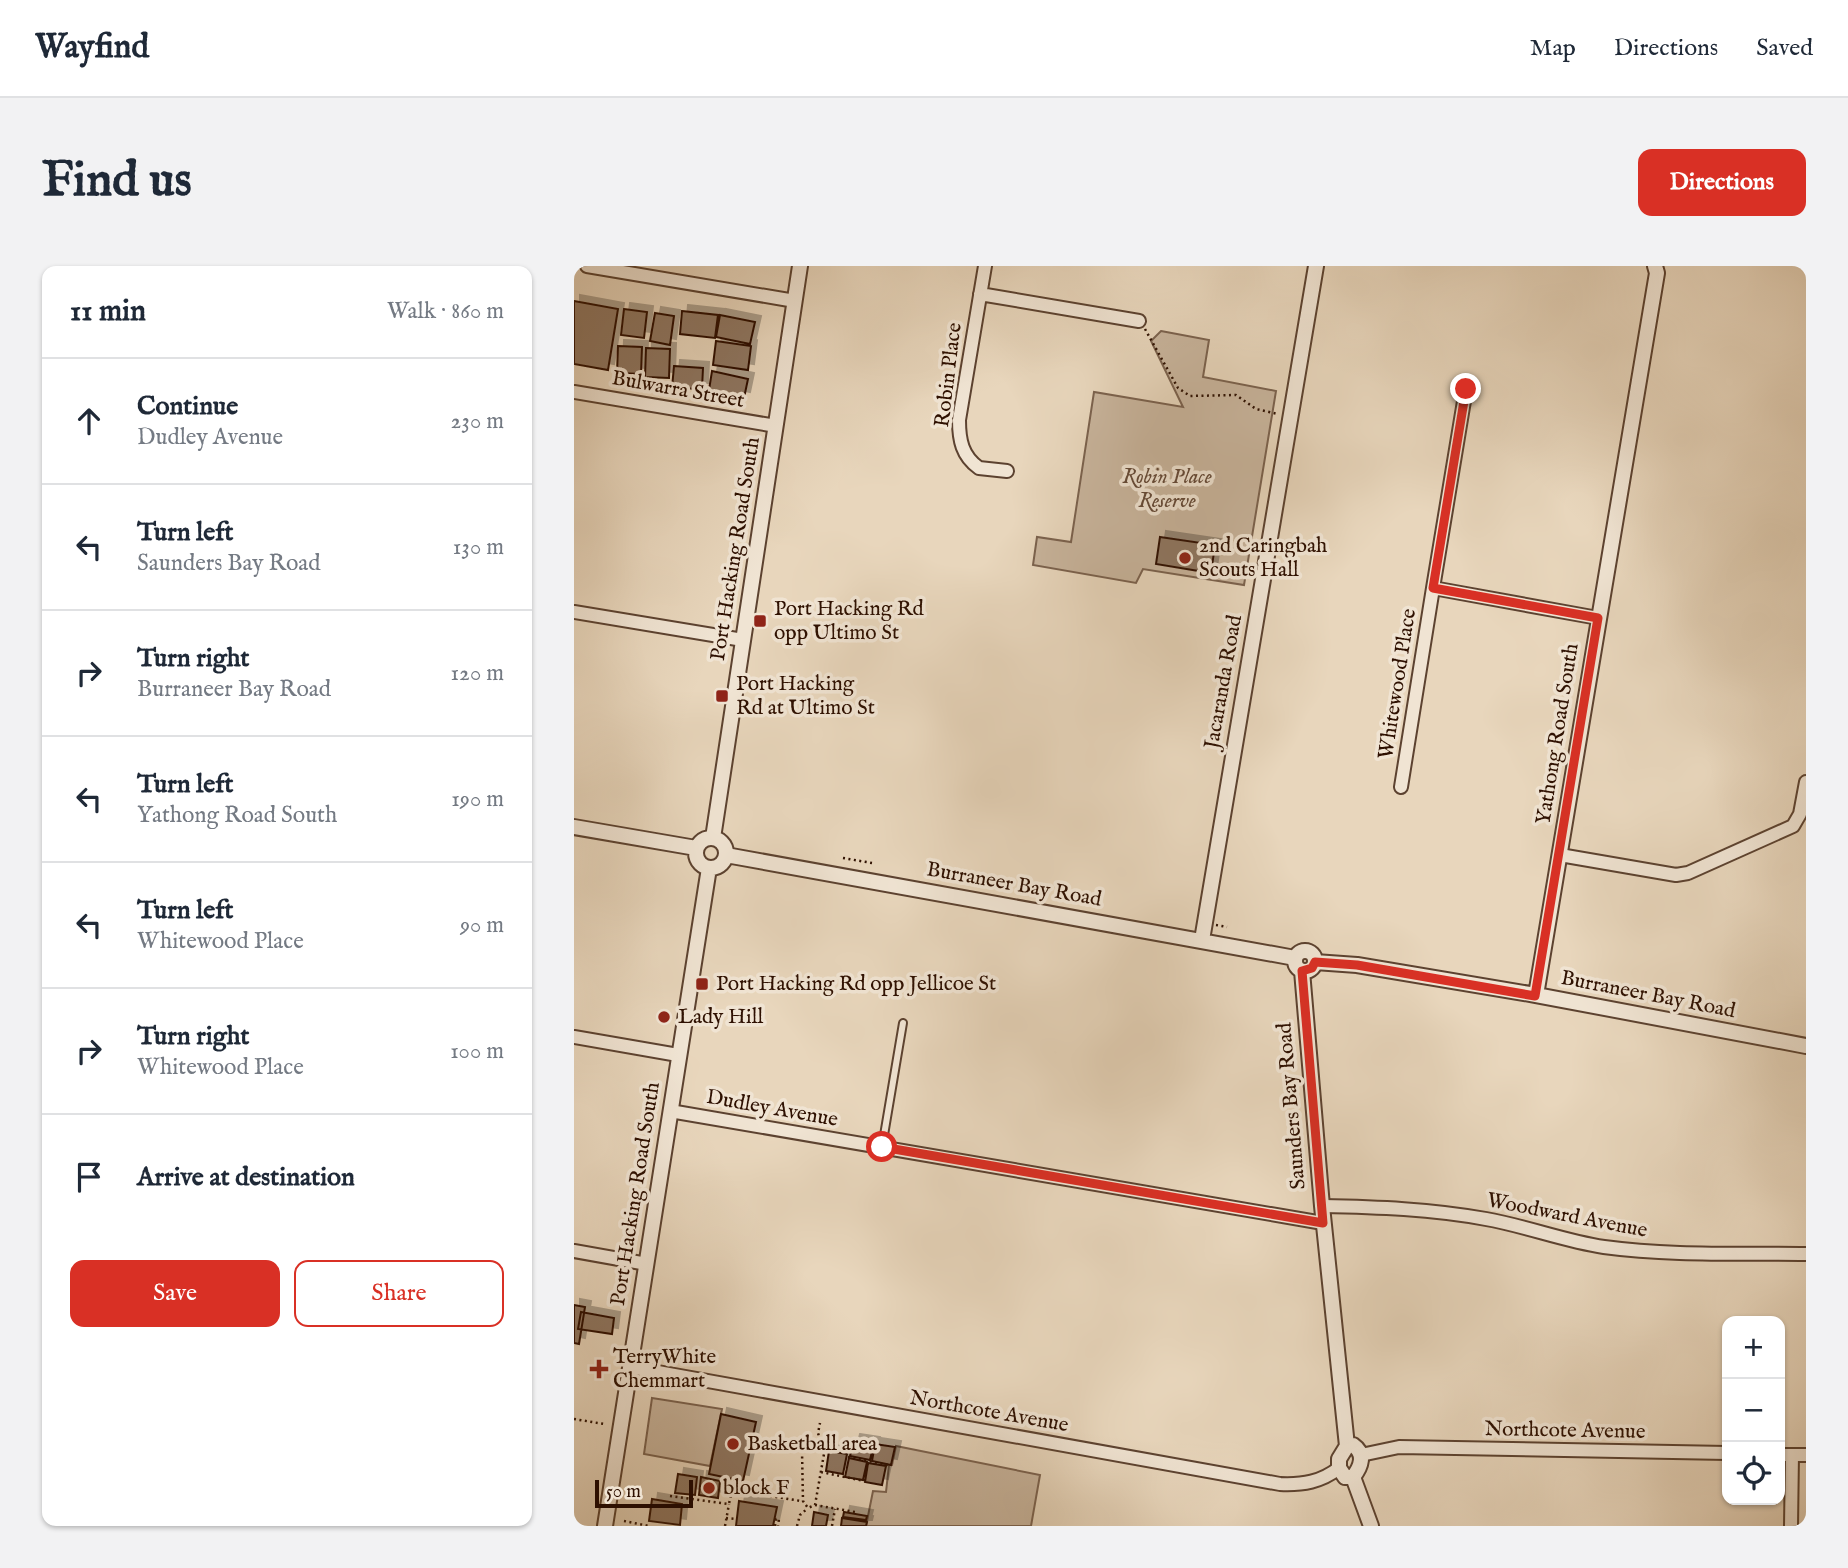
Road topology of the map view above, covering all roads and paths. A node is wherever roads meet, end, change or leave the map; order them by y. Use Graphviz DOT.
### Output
graph roads {
  1 [pos="587,266"];
  2 [pos="800,266"];
  3 [pos="985,266"];
  4 [pos="1316,266"];
  5 [pos="1658,268"];
  6 [pos="980,295"];
  7 [pos="795,301"];
  8 [pos="1139,321"];
  9 [pos="1466,389"];
  10 [pos="574,392"];
  11 [pos="1290,416"];
  12 [pos="776,426"];
  13 [pos="1007,471"];
  14 [pos="1433,588"];
  15 [pos="574,612"];
  16 [pos="1598,618"];
  17 [pos="743,640"];
  18 [pos="1806,782"];
  19 [pos="1401,787"];
  20 [pos="574,827"];
  21 [pos="713,838"];
  22 [pos="696,848"];
  23 [pos="726,855"];
  24 [pos="1560,855"];
  25 [pos="843,858"];
  26 [pos="872,863"];
  27 [pos="709,868"];
  28 [pos="1202,940"];
  29 [pos="1298,965"];
  30 [pos="1535,996"];
  31 [pos="902,1023"];
  32 [pos="574,1037"];
  33 [pos="1806,1046"];
  34 [pos="678,1055"];
  35 [pos="670,1111"];
  36 [pos="882,1147"];
  37 [pos="1322,1206"];
  38 [pos="1323,1223"];
  39 [pos="574,1251"];
  40 [pos="1806,1254"];
  41 [pos="647,1264"];
  42 [pos="630,1367"];
  43 [pos="574,1419"];
  44 [pos="820,1423"];
  45 [pos="604,1424"];
  46 [pos="1347,1446"];
  47 [pos="802,1451"];
  48 [pos="1722,1454"];
  49 [pos="1361,1455"];
  50 [pos="1786,1455"];
  51 [pos="1806,1455"];
  52 [pos="848,1457"];
  53 [pos="868,1461"];
  54 [pos="888,1465"];
  55 [pos="1339,1468"];
  56 [pos="821,1472"];
  57 [pos="1353,1477"];
  58 [pos="734,1479"];
  59 [pos="732,1490"];
  60 [pos="670,1496"];
  61 [pos="803,1501"];
  62 [pos="729,1504"];
  63 [pos="815,1506"];
  64 [pos="808,1508"];
  65 [pos="835,1509"];
  66 [pos="855,1512"];
  67 [pos="726,1518"];
  68 [pos="737,1519"];
  69 [pos="624,1521"];
  70 [pos="605,1526"];
  71 [pos="649,1526"];
  72 [pos="725,1526"];
  73 [pos="797,1526"];
  74 [pos="832,1526"];
  75 [pos="1371,1526"];
  76 [pos="1791,1526"];
  1 -- 7 [label="street"];
  2 -- 7 [label="street, Port Hacking Road South"];
  3 -- 6 [label="street, Robin Place"];
  4 -- 11 [label="street, Jacaranda Road"];
  5 -- 16 [label="street, Yathong Road South"];
  6 -- 8 [label="street"];
  6 -- 13 [label="street, Robin Place"];
  7 -- 12 [label="street, Port Hacking Road South"];
  8 -- 11 [label="path"];
  9 -- 14 [label="street, Whitewood Place"];
  10 -- 12 [label="street, Bulwarra Street"];
  11 -- 28 [label="street, Jacaranda Road"];
  12 -- 17 [label="street, Port Hacking Road South"];
  14 -- 16 [label="street, Whitewood Place"];
  14 -- 19 [label="street, Whitewood Place"];
  15 -- 17 [label="street"];
  16 -- 24 [label="street, Yathong Road South"];
  17 -- 21 [label="street, Port Hacking Road South"];
  18 -- 24 [label="street"];
  20 -- 22 [label="street"];
  21 -- 22 [label="street"];
  21 -- 23 [label="street"];
  22 -- 27 [label="street"];
  23 -- 27 [label="street"];
  23 -- 28 [label="street, Burraneer Bay Road"];
  24 -- 30 [label="street, Yathong Road South"];
  25 -- 26 [label="path"];
  27 -- 34 [label="street, Port Hacking Road South"];
  28 -- 29 [label="street, Burraneer Bay Road"];
  29 -- 30 [label="street, Burraneer Bay Road"];
  29 -- 37 [label="street, Saunders Bay Road"];
  30 -- 33 [label="street, Burraneer Bay Road"];
  31 -- 36 [label="lane"];
  32 -- 34 [label="street"];
  34 -- 35 [label="street, Port Hacking Road South"];
  35 -- 36 [label="street, Dudley Avenue"];
  35 -- 41 [label="street, Port Hacking Road South"];
  36 -- 38 [label="street, Dudley Avenue"];
  37 -- 38 [label="street, Saunders Bay Road"];
  37 -- 40 [label="street, Woodward Avenue"];
  38 -- 46 [label="street, Saunders Bay Road"];
  39 -- 41 [label="street"];
  41 -- 42 [label="street, Port Hacking Road South"];
  42 -- 55 [label="street, Northcote Avenue"];
  42 -- 70 [label="street, Port Hacking Road South"];
  43 -- 45 [label="path"];
  44 -- 56 [label="path"];
  46 -- 49 [label="street"];
  46 -- 55 [label="street"];
  47 -- 61 [label="path"];
  48 -- 49 [label="street, Northcote Avenue"];
  49 -- 57 [label="street"];
  50 -- 51 [label="street"];
  50 -- 76 [label="street"];
  52 -- 53 [label="path"];
  53 -- 54 [label="path"];
  53 -- 56 [label="path"];
  55 -- 57 [label="street"];
  56 -- 63 [label="path"];
  57 -- 75 [label="street"];
  58 -- 59 [label="path"];
  59 -- 61 [label="path"];
  59 -- 62 [label="path"];
  60 -- 62 [label="path"];
  61 -- 64 [label="path"];
  62 -- 67 [label="path"];
  63 -- 64 [label="path"];
  63 -- 65 [label="path"];
  64 -- 73 [label="path"];
  65 -- 66 [label="path"];
  65 -- 74 [label="path"];
  67 -- 68 [label="path"];
  67 -- 72 [label="path"];
  69 -- 71 [label="path"];
}
